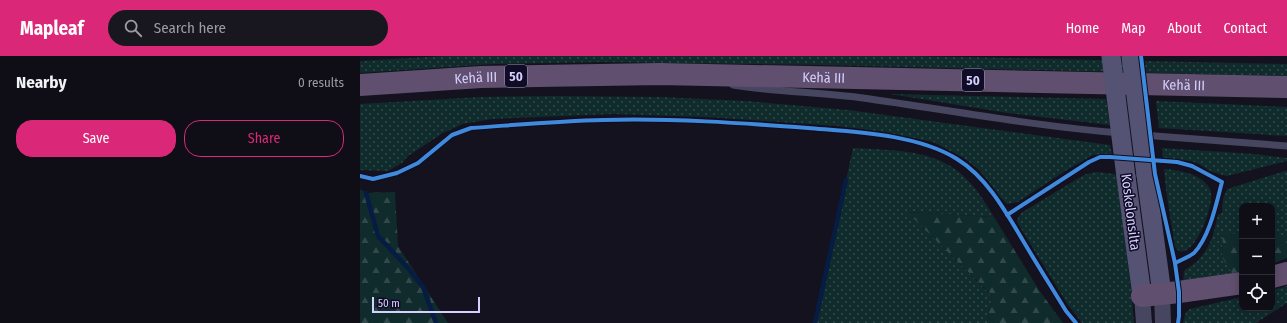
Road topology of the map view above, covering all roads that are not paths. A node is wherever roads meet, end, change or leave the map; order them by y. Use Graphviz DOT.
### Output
graph roads {
  1 [pos="1111,56"];
  2 [pos="1132,56"];
  3 [pos="660,74"];
  4 [pos="360,85"];
  5 [pos="1287,86"];
  6 [pos="1125,134"];
  7 [pos="1133,134"];
  8 [pos="1287,146"];
  9 [pos="1287,273"];
  10 [pos="1275,276"];
  11 [pos="1239,283"];
  12 [pos="1152,295"];
  13 [pos="1144,323"];
  14 [pos="1163,323"];
  1 -- 12 [label="main road, Koskelonsilta, bridge"];
  2 -- 12 [label="main road, Koskelonsilta, bridge"];
  3 -- 4 [label="highway, Kehä III / 50"];
  3 -- 5 [label="highway, Kehä III / 50"];
  3 -- 6 [label="lane"];
  7 -- 8 [label="lane"];
  9 -- 10 [label="highway"];
  11 -- 12 [label="highway"];
  12 -- 13 [label="street"];
  12 -- 14 [label="street"];
}
